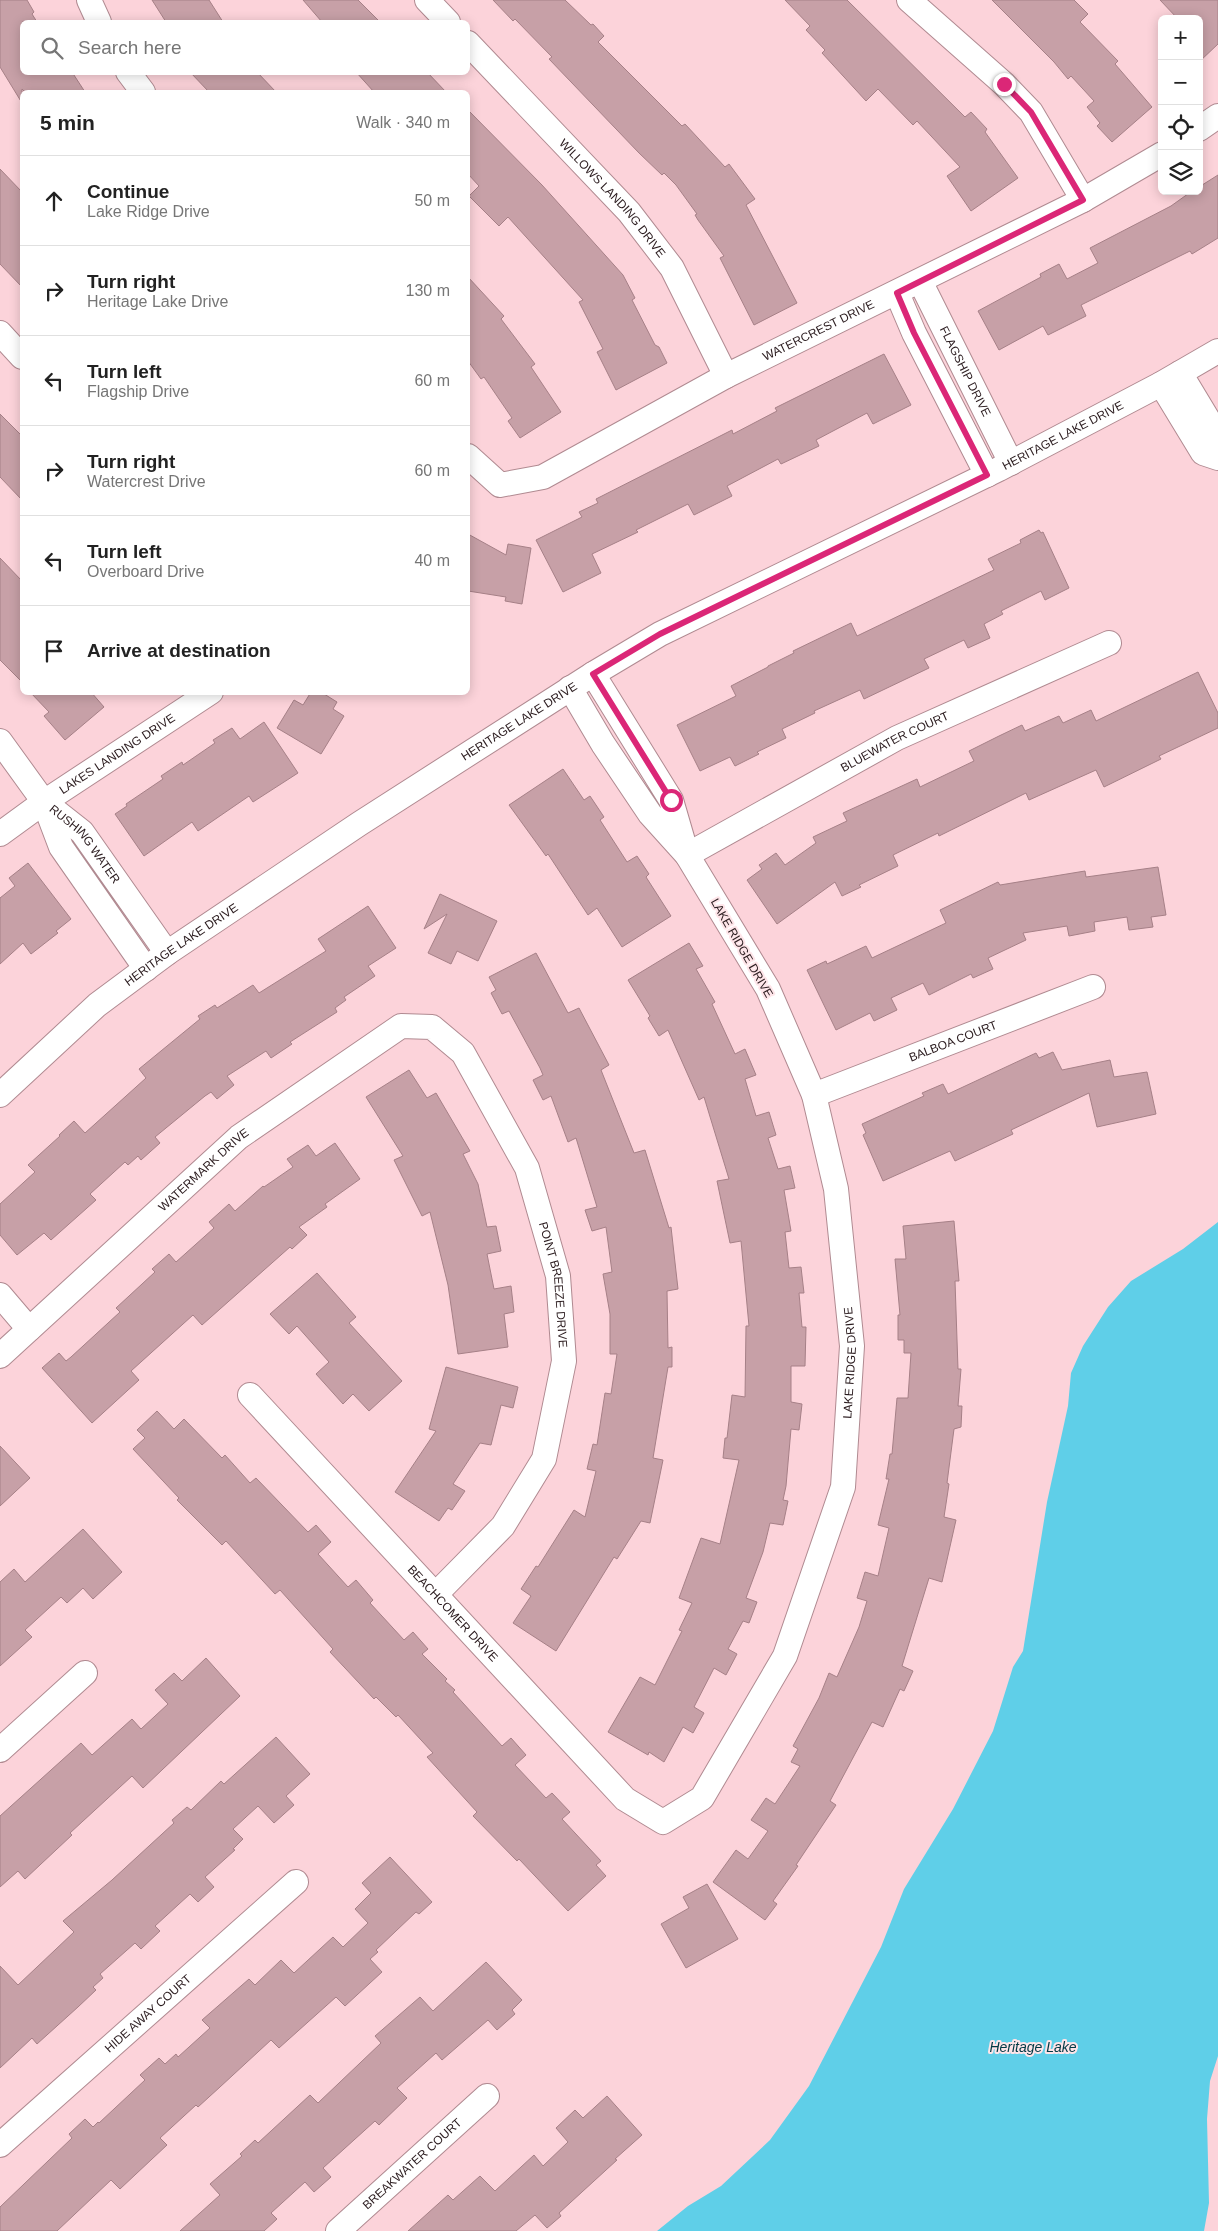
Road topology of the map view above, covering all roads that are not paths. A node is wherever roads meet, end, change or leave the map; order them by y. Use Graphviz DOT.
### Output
graph roads {
  1 [pos="89,0"];
  2 [pos="427,0"];
  3 [pos="909,0"];
  4 [pos="98,20"];
  5 [pos="446,20"];
  6 [pos="470,45"];
  7 [pos="130,75"];
  8 [pos="142,90"];
  9 [pos="1218,116"];
  10 [pos="1203,126"];
  11 [pos="1158,156"];
  12 [pos="1083,200"];
  13 [pos="920,281"];
  14 [pos="897,293"];
  15 [pos="0,333"];
  16 [pos="1218,351"];
  17 [pos="20,354"];
  18 [pos="726,376"];
  19 [pos="1170,379"];
  20 [pos="1218,436"];
  21 [pos="470,458"];
  22 [pos="1218,458"];
  23 [pos="1011,463"];
  24 [pos="987,475"];
  25 [pos="1110,643"];
  26 [pos="593,674"];
  27 [pos="570,688"];
  28 [pos="206,695"];
  29 [pos="0,741"];
  30 [pos="44,802"];
  31 [pos="0,834"];
  32 [pos="687,855"];
  33 [pos="167,954"];
  34 [pos="146,970"];
  35 [pos="1093,988"];
  36 [pos="432,1027"];
  37 [pos="0,1095"];
  38 [pos="814,1095"];
  39 [pos="0,1295"];
  40 [pos="29,1329"];
  41 [pos="3,1346"];
  42 [pos="250,1395"];
  43 [pos="436,1594"];
  44 [pos="85,1673"];
  45 [pos="0,1750"];
  46 [pos="663,1822"];
  47 [pos="296,1882"];
  48 [pos="487,2096"];
  49 [pos="0,2145"];
  50 [pos="338,2231"];
  1 -- 4 [label="street"];
  2 -- 5 [label="street"];
  3 -- 12 [label="street"];
  6 -- 18 [label="street, WILLOWS LANDING DRIVE"];
  7 -- 8 [label="street"];
  9 -- 10 [label="street"];
  11 -- 12 [label="street, WATERCREST DRIVE"];
  12 -- 13 [label="street, WATERCREST DRIVE"];
  13 -- 14 [label="street, WATERCREST DRIVE"];
  13 -- 23 [label="street, FLAGSHIP DRIVE"];
  14 -- 18 [label="street, WATERCREST DRIVE"];
  14 -- 24 [label="street"];
  15 -- 17 [label="street"];
  16 -- 19 [label="street, HERITAGE LAKE DRIVE"];
  18 -- 21 [label="street, WATERCREST DRIVE"];
  19 -- 20 [label="street"];
  19 -- 22 [label="street"];
  19 -- 23 [label="street, HERITAGE LAKE DRIVE"];
  23 -- 24 [label="street, HERITAGE LAKE DRIVE"];
  24 -- 26 [label="street, HERITAGE LAKE DRIVE"];
  25 -- 32 [label="street, BLUEWATER COURT"];
  26 -- 27 [label="street, HERITAGE LAKE DRIVE"];
  26 -- 32 [label="street, LAKE RIDGE DRIVE"];
  27 -- 32 [label="street, LAKE RIDGE DRIVE"];
  27 -- 33 [label="street, HERITAGE LAKE DRIVE"];
  28 -- 30 [label="street, LAKES LANDING DRIVE"];
  29 -- 30 [label="street"];
  30 -- 31 [label="street, LAKES LANDING DRIVE"];
  30 -- 33 [label="street, RUSHING WATER"];
  30 -- 34 [label="street, RUSHING WATER"];
  32 -- 38 [label="street, LAKE RIDGE DRIVE"];
  33 -- 34 [label="street, HERITAGE LAKE DRIVE"];
  34 -- 37 [label="street, HERITAGE LAKE DRIVE"];
  35 -- 38 [label="street, BALBOA COURT"];
  36 -- 40 [label="street, WATERMARK DRIVE"];
  36 -- 43 [label="street, POINT BREEZE DRIVE"];
  38 -- 46 [label="street, LAKE RIDGE DRIVE"];
  39 -- 40 [label="street"];
  40 -- 41 [label="street, WATERMARK DRIVE"];
  42 -- 43 [label="street, BEACHCOMER DRIVE"];
  43 -- 46 [label="street, BEACHCOMER DRIVE"];
  44 -- 45 [label="street"];
  47 -- 49 [label="street, HIDE AWAY COURT"];
  48 -- 50 [label="street, BREAKWATER COURT"];
}
